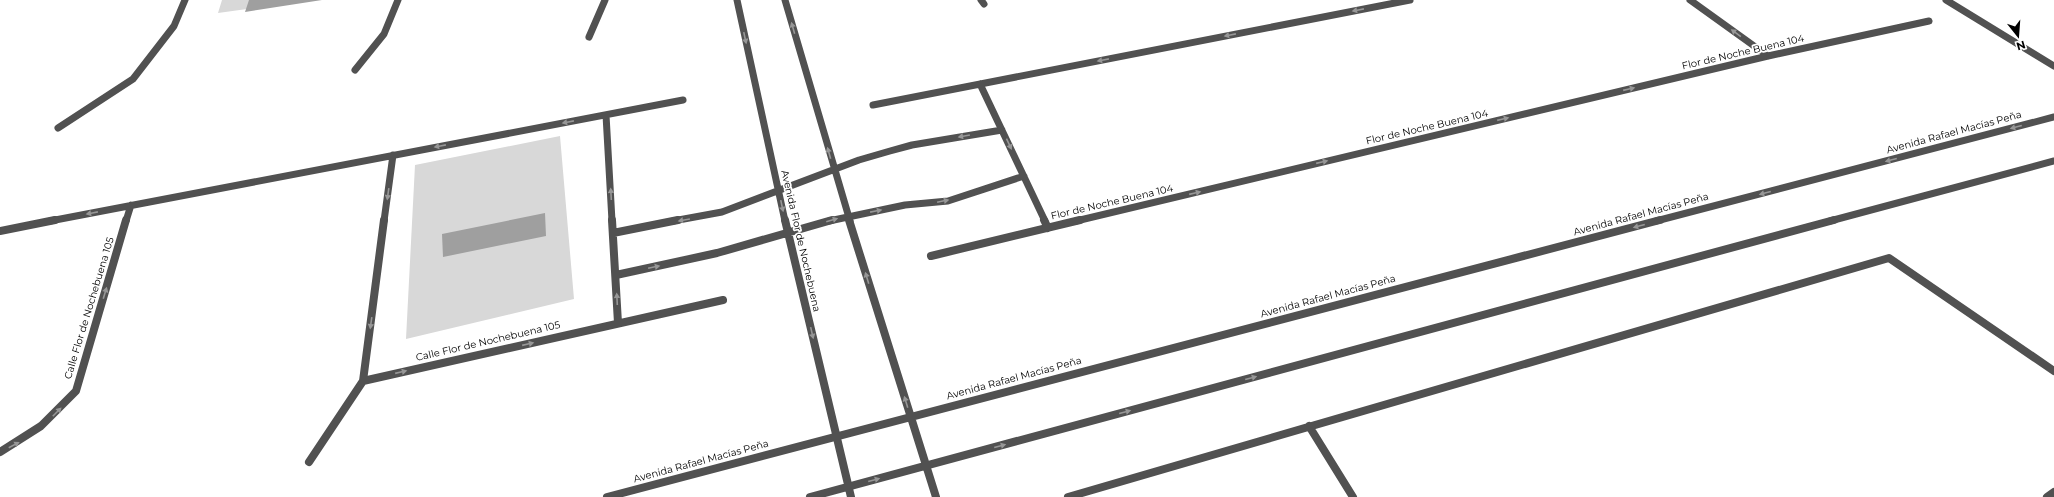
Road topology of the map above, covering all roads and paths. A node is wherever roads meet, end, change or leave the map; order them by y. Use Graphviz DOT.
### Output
graph roads {
  1 [pos="185,0"];
  2 [pos="398,0"];
  3 [pos="605,0"];
  4 [pos="737,0"];
  5 [pos="785,0"];
  6 [pos="1410,0"];
  7 [pos="1690,0"];
  8 [pos="1946,0"];
  9 [pos="1929,21"];
  10 [pos="589,37"];
  11 [pos="1768,56"];
  12 [pos="2054,66"];
  13 [pos="355,70"];
  14 [pos="980,84"];
  15 [pos="684,100"];
  16 [pos="873,105"];
  17 [pos="606,115"];
  18 [pos="2054,117"];
  19 [pos="58,128"];
  20 [pos="1002,130"];
  21 [pos="393,155"];
  22 [pos="2054,161"];
  23 [pos="834,170"];
  24 [pos="1024,176"];
  25 [pos="779,191"];
  26 [pos="131,205"];
  27 [pos="848,216"];
  28 [pos="1048,228"];
  29 [pos="0,231"];
  30 [pos="613,233"];
  31 [pos="788,233"];
  32 [pos="931,256"];
  33 [pos="616,275"];
  34 [pos="723,300"];
  35 [pos="618,323"];
  36 [pos="2054,370"];
  37 [pos="363,380"];
  38 [pos="910,417"];
  39 [pos="1309,426"];
  40 [pos="837,437"];
  41 [pos="0,452"];
  42 [pos="309,462"];
  43 [pos="926,466"];
  44 [pos="849,486"];
  45 [pos="2054,492"];
  46 [pos="607,497"];
  47 [pos="810,497"];
  48 [pos="851,497"];
  49 [pos="936,497"];
  50 [pos="1068,497"];
  51 [pos="1353,497"];
  52 [pos="2047,497"];
  1 -- 19 [label="street"];
  2 -- 13 [label="street"];
  3 -- 10 [label="street"];
  4 -- 25 [label="street, Avenida Flor de Nochebuena, one-way"];
  23 -- 5 [label="street, one-way"];
  6 -- 14 [label="street, one-way"];
  11 -- 7 [label="street, one-way"];
  8 -- 12 [label="street"];
  9 -- 11 [label="street, Flor de Noche Buena 104"];
  28 -- 11 [label="street, Flor de Noche Buena 104, one-way"];
  14 -- 16 [label="street"];
  14 -- 20 [label="street"];
  15 -- 17 [label="street"];
  17 -- 21 [label="street, one-way"];
  30 -- 17 [label="street, one-way"];
  18 -- 38 [label="street, Avenida Rafael Macías Peña, one-way"];
  20 -- 23 [label="street, one-way"];
  20 -- 24 [label="street, one-way"];
  21 -- 26 [label="street"];
  21 -- 37 [label="street, one-way"];
  43 -- 22 [label="street, one-way"];
  23 -- 25 [label="street"];
  23 -- 27 [label="street"];
  27 -- 24 [label="street, one-way"];
  24 -- 28 [label="street"];
  25 -- 30 [label="street, one-way"];
  25 -- 31 [label="street, Avenida Flor de Nochebuena, one-way"];
  26 -- 29 [label="street, one-way"];
  41 -- 26 [label="street, Calle Flor de Nochebuena 105, one-way"];
  31 -- 27 [label="street, one-way"];
  38 -- 27 [label="street, one-way"];
  28 -- 32 [label="street, Flor de Noche Buena 104"];
  30 -- 33 [label="street"];
  33 -- 31 [label="street, one-way"];
  31 -- 40 [label="street, Avenida Flor de Nochebuena, one-way"];
  35 -- 33 [label="street, one-way"];
  34 -- 35 [label="street, Calle Flor de Nochebuena 105"];
  37 -- 35 [label="street, Calle Flor de Nochebuena 105, one-way"];
  36 -- 39 [label="street"];
  37 -- 42 [label="street"];
  38 -- 40 [label="street, Avenida Rafael Macías Peña"];
  38 -- 43 [label="street"];
  39 -- 50 [label="street"];
  39 -- 51 [label="street"];
  40 -- 44 [label="street, Avenida Flor de Nochebuena"];
  40 -- 46 [label="street, Avenida Rafael Macías Peña"];
  44 -- 43 [label="street, one-way"];
  43 -- 49 [label="street"];
  44 -- 47 [label="street"];
  44 -- 48 [label="street, Avenida Flor de Nochebuena"];
  45 -- 52 [label="street"];
}
